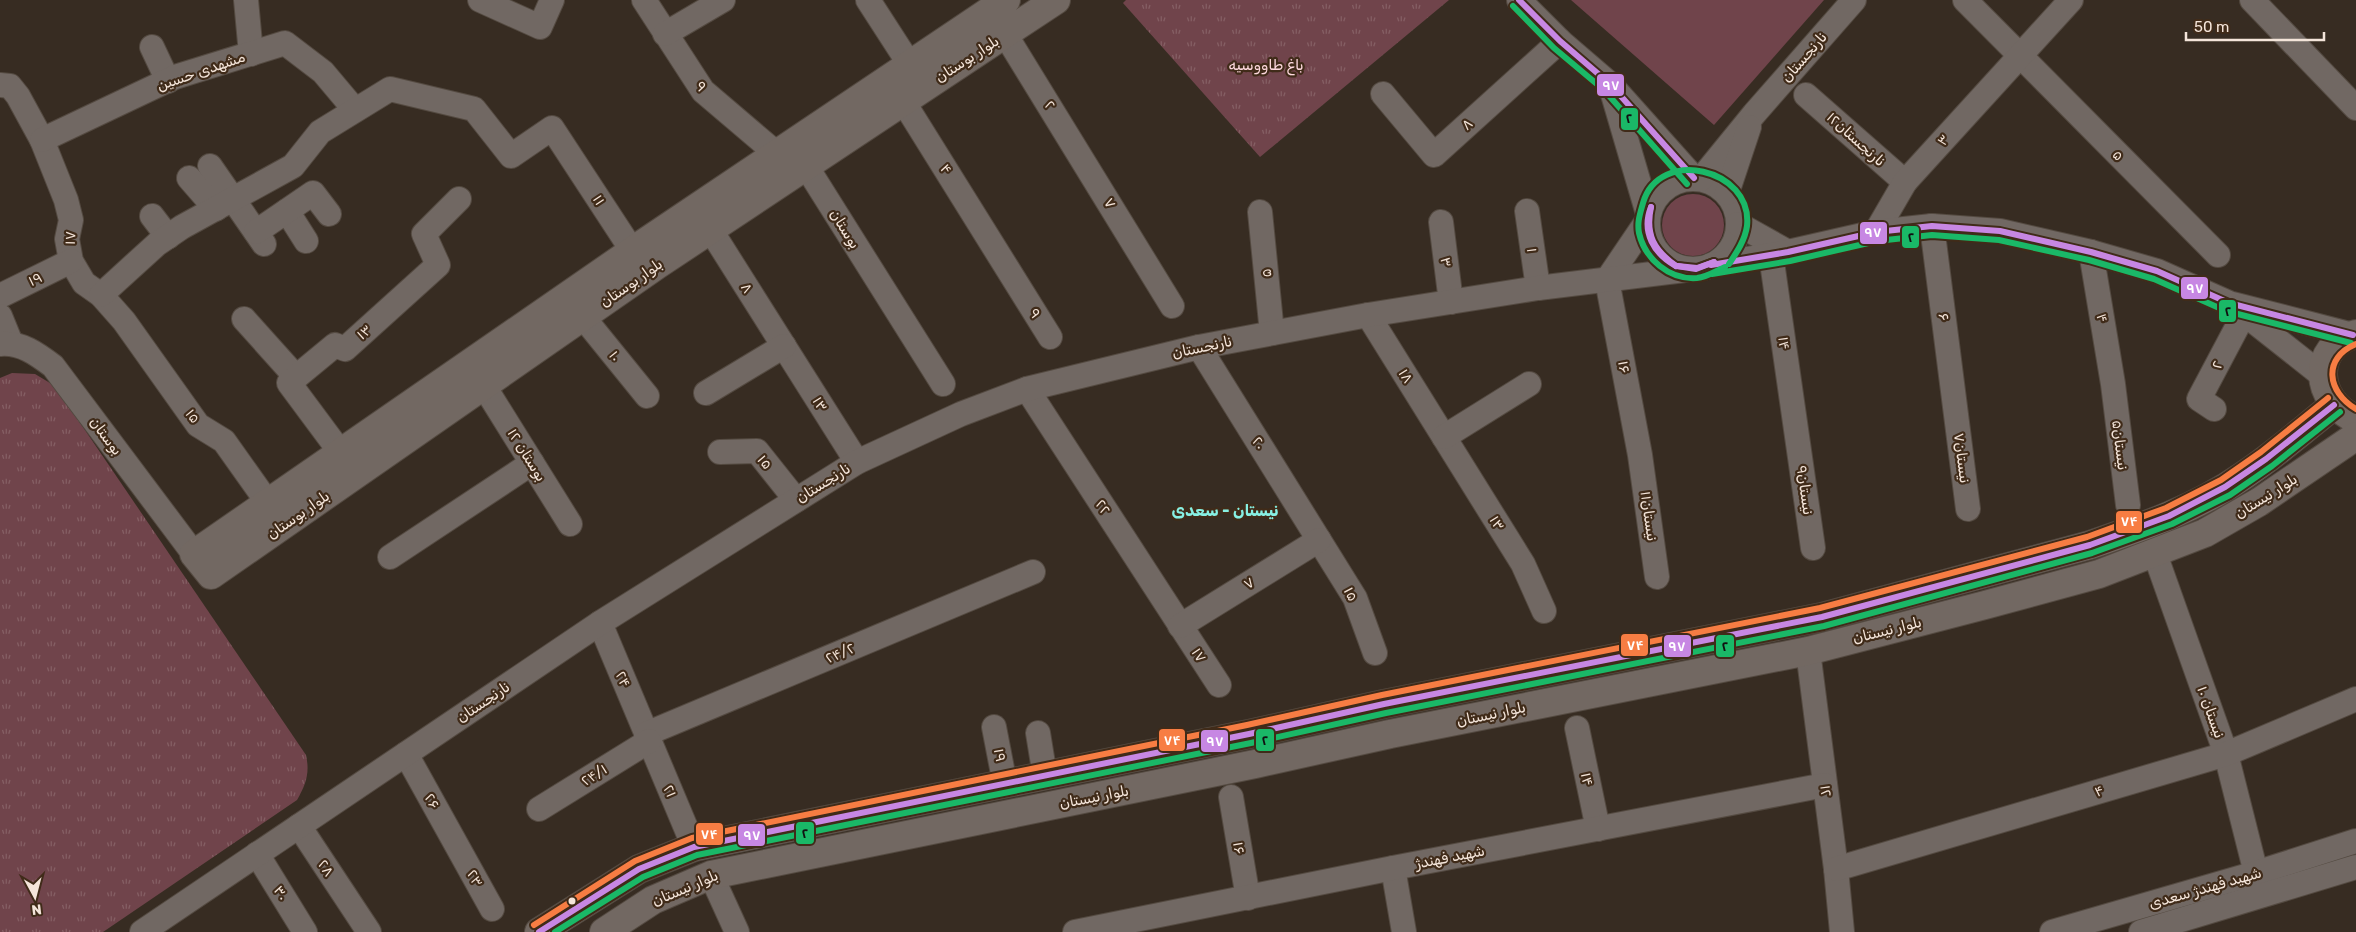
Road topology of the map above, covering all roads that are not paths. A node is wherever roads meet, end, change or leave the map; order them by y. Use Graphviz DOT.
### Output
graph roads {
  1 [pos="246,0"];
  2 [pos="480,0"];
  3 [pos="552,0"];
  4 [pos="644,0"];
  5 [pos="723,0"];
  6 [pos="868,0"];
  7 [pos="1006,0"];
  8 [pos="1056,0"];
  9 [pos="1519,0"];
  10 [pos="1854,0"];
  11 [pos="1965,0"];
  12 [pos="2071,0"];
  13 [pos="2252,0"];
  14 [pos="665,34"];
  15 [pos="1005,34"];
  16 [pos="1560,41"];
  17 [pos="152,47"];
  18 [pos="251,54"];
  19 [pos="2019,55"];
  20 [pos="910,64"];
  21 [pos="168,81"];
  22 [pos="1610,84"];
  23 [pos="0,85"];
  24 [pos="1383,94"];
  25 [pos="1806,95"];
  26 [pos="903,101"];
  27 [pos="2356,108"];
  28 [pos="355,110"];
  29 [pos="1754,114"];
  30 [pos="42,140"];
  31 [pos="777,154"];
  32 [pos="210,166"];
  33 [pos="806,166"];
  34 [pos="1094,177"];
  35 [pos="189,178"];
  36 [pos="1697,178"];
  37 [pos="1905,182"];
  38 [pos="1727,194"];
  39 [pos="459,199"];
  40 [pos="225,204"];
  41 [pos="287,211"];
  42 [pos="1526,211"];
  43 [pos="1260,212"];
  44 [pos="329,214"];
  45 [pos="152,216"];
  46 [pos="1648,217"];
  47 [pos="1441,222"];
  48 [pos="1738,224"];
  49 [pos="1932,226"];
  50 [pos="710,229"];
  51 [pos="1876,232"];
  52 [pos="168,237"];
  53 [pos="988,238"];
  54 [pos="306,242"];
  55 [pos="2091,252"];
  56 [pos="1780,253"];
  57 [pos="2218,255"];
  58 [pos="71,261"];
  59 [pos="639,262"];
  60 [pos="1702,267"];
  61 [pos="1607,280"];
  62 [pos="1538,288"];
  63 [pos="101,295"];
  64 [pos="0,296"];
  65 [pos="1451,302"];
  66 [pos="1172,306"];
  67 [pos="2237,308"];
  68 [pos="0,316"];
  69 [pos="1368,316"];
  70 [pos="583,317"];
  71 [pos="244,319"];
  72 [pos="124,321"];
  73 [pos="1272,333"];
  74 [pos="2354,334"];
  75 [pos="1050,337"];
  76 [pos="6,343"];
  77 [pos="784,346"];
  78 [pos="1199,347"];
  79 [pos="2323,376"];
  80 [pos="296,377"];
  81 [pos="943,384"];
  82 [pos="1529,384"];
  83 [pos="2113,384"];
  84 [pos="484,386"];
  85 [pos="1027,389"];
  86 [pos="706,393"];
  87 [pos="647,396"];
  88 [pos="1956,408"];
  89 [pos="2214,409"];
  90 [pos="2345,412"];
  91 [pos="1796,432"];
  92 [pos="2356,436"];
  93 [pos="1444,437"];
  94 [pos="720,452"];
  95 [pos="341,453"];
  96 [pos="1640,455"];
  97 [pos="857,462"];
  98 [pos="532,464"];
  99 [pos="796,500"];
  100 [pos="268,503"];
  101 [pos="2128,505"];
  102 [pos="1968,509"];
  103 [pos="570,524"];
  104 [pos="1319,540"];
  105 [pos="1813,548"];
  106 [pos="194,554"];
  107 [pos="2155,554"];
  108 [pos="390,557"];
  109 [pos="1033,572"];
  110 [pos="1657,577"];
  111 [pos="1544,611"];
  112 [pos="600,623"];
  113 [pos="1180,626"];
  114 [pos="1808,650"];
  115 [pos="1375,653"];
  116 [pos="1219,685"];
  117 [pos="2356,699"];
  118 [pos="994,727"];
  119 [pos="1577,728"];
  120 [pos="1038,733"];
  121 [pos="648,737"];
  122 [pos="406,754"];
  123 [pos="2226,754"];
  124 [pos="1045,776"];
  125 [pos="1005,784"];
  126 [pos="1825,785"];
  127 [pos="1231,798"];
  128 [pos="539,809"];
  129 [pos="299,826"];
  130 [pos="1598,829"];
  131 [pos="2356,841"];
  132 [pos="458,847"];
  133 [pos="694,847"];
  134 [pos="257,854"];
  135 [pos="2356,867"];
  136 [pos="1393,868"];
  137 [pos="1836,868"];
  138 [pos="2256,873"];
  139 [pos="711,875"];
  140 [pos="1248,898"];
  141 [pos="492,909"];
  142 [pos="2198,924"];
  143 [pos="142,932"];
  144 [pos="305,932"];
  145 [pos="369,932"];
  146 [pos="538,932"];
  147 [pos="604,932"];
  148 [pos="737,932"];
  149 [pos="1075,932"];
  150 [pos="1404,932"];
  151 [pos="1842,932"];
  152 [pos="2052,932"];
  153 [pos="2141,932"];
  1 -- 18 [label="street"];
  2 -- 3 [label="street"];
  4 -- 14 [label="street, ۹"];
  5 -- 14 [label="street"];
  6 -- 20 [label="street"];
  7 -- 20 [label="main road, بلوار بوستان"];
  8 -- 15 [label="main road, بلوار بوستان"];
  9 -- 16 [label="street"];
  10 -- 29 [label="street, نارنجستان"];
  11 -- 19 [label="street, ۵"];
  12 -- 19 [label="street, ۳"];
  13 -- 27 [label="street"];
  14 -- 31 [label="street, ۹"];
  15 -- 26 [label="main road, بلوار بوستان"];
  15 -- 34 [label="street, ۲"];
  16 -- 22 [label="street"];
  16 -- 24 [label="street, ۸"];
  17 -- 21 [label="street"];
  18 -- 21 [label="street, مشهدی حسین"];
  18 -- 28 [label="street, مشهدی حسین"];
  19 -- 37 [label="street, ۳"];
  19 -- 57 [label="street, ۵"];
  20 -- 31 [label="main road, بلوار بوستان"];
  21 -- 30 [label="street, مشهدی حسین"];
  22 -- 36 [label="street"];
  22 -- 46 [label="street"];
  23 -- 30 [label="street"];
  25 -- 37 [label="street, ۱۲نارنجستان"];
  26 -- 33 [label="main road, بلوار بوستان"];
  26 -- 53 [label="street, ۴"];
  28 -- 40 [label="street"];
  28 -- 59 [label="street, ۱۱"];
  29 -- 36 [label="street, نارنجستان"];
  29 -- 38 [label="street"];
  30 -- 58 [label="street, ۱۷"];
  31 -- 59 [label="main road, بلوار بوستان"];
  32 -- 40 [label="street"];
  33 -- 50 [label="main road, بلوار بوستان"];
  33 -- 81 [label="street, بوستان"];
  34 -- 66 [label="street, ۷"];
  35 -- 40 [label="street"];
  36 -- 38 [label="street"];
  36 -- 46 [label="street"];
  37 -- 51 [label="street, ۳"];
  38 -- 48 [label="street"];
  39 -- 80 [label="street, ۱۳"];
  40 -- 41 [label="street"];
  40 -- 52 [label="street"];
  41 -- 44 [label="street"];
  41 -- 54 [label="street"];
  42 -- 62 [label="street, ۱"];
  43 -- 73 [label="street, ۵"];
  45 -- 52 [label="street"];
  46 -- 60 [label="street"];
  46 -- 61 [label="street"];
  47 -- 65 [label="street, ۳"];
  48 -- 56 [label="street"];
  48 -- 60 [label="street"];
  49 -- 51 [label="street, نارنجستان"];
  49 -- 55 [label="street, نارنجستان"];
  49 -- 88 [label="street, ۶"];
  50 -- 59 [label="main road, بلوار بوستان"];
  50 -- 77 [label="street, ۸"];
  51 -- 56 [label="street, نارنجستان"];
  52 -- 63 [label="street"];
  53 -- 75 [label="street, ۹"];
  55 -- 67 [label="street, نارنجستان"];
  55 -- 83 [label="street, ۴"];
  56 -- 60 [label="street, نارنجستان"];
  56 -- 91 [label="street, ۱۴"];
  58 -- 63 [label="street, ۱۷"];
  58 -- 64 [label="street, ۱۹"];
  59 -- 70 [label="main road, بلوار بوستان"];
  59 -- 95 [label="main road, بلوار بوستان"];
  60 -- 61 [label="street, نارنجستان"];
  61 -- 62 [label="street, نارنجستان"];
  61 -- 96 [label="street, ۱۶"];
  62 -- 65 [label="street, نارنجستان"];
  63 -- 72 [label="street, ۱۷"];
  65 -- 69 [label="street, نارنجستان"];
  67 -- 74 [label="street"];
  67 -- 79 [label="street"];
  67 -- 89 [label="street, ۲"];
  68 -- 76 [label="street"];
  69 -- 73 [label="street, نارنجستان"];
  69 -- 93 [label="street, ۱۸"];
  70 -- 84 [label="main road, بلوار بوستان"];
  70 -- 87 [label="street, ۱۰"];
  71 -- 80 [label="street"];
  72 -- 100 [label="street, ۱۵"];
  73 -- 78 [label="street, نارنجستان"];
  74 -- 79 [label="main road"];
  76 -- 106 [label="street, بوستان"];
  77 -- 86 [label="street"];
  77 -- 97 [label="street, ۱۳"];
  78 -- 85 [label="street, نارنجستان"];
  78 -- 104 [label="street, ۲۰"];
  79 -- 90 [label="main road"];
  80 -- 95 [label="street"];
  82 -- 93 [label="street"];
  83 -- 101 [label="street, ۵نیستان"];
  84 -- 98 [label="street, بوستان ۱۲"];
  84 -- 106 [label="main road, بلوار بوستان"];
  85 -- 97 [label="street, نارنجستان"];
  85 -- 113 [label="street, ۲۲"];
  88 -- 102 [label="street, ۷نیستان"];
  90 -- 124 [label="main road, بلوار نیستان"];
  91 -- 105 [label="street, ۹نیستان"];
  92 -- 107 [label="main road, بلوار نیستان"];
  93 -- 111 [label="street, ۱۳"];
  94 -- 99 [label="street, ۱۵"];
  95 -- 100 [label="main road, بلوار بوستان"];
  96 -- 110 [label="street, ۱۱نیستان"];
  97 -- 99 [label="street, نارنجستان"];
  98 -- 103 [label="street, بوستان ۱۲"];
  98 -- 108 [label="street"];
  99 -- 112 [label="street, نارنجستان"];
  100 -- 106 [label="main road, بلوار بوستان"];
  104 -- 113 [label="street, ۷"];
  104 -- 115 [label="street, ۱۵"];
  107 -- 114 [label="main road, بلوار نیستان"];
  107 -- 123 [label="street, نیستان ۱۰"];
  109 -- 121 [label="street, ۲۴/۲"];
  112 -- 121 [label="street, ۲۴"];
  112 -- 122 [label="street, نارنجستان"];
  113 -- 116 [label="street, ۱۷"];
  114 -- 126 [label="street, ۱۲"];
  114 -- 139 [label="main road, بلوار نیستان"];
  117 -- 123 [label="street, ۴"];
  118 -- 125 [label="street, ۱۹"];
  119 -- 130 [label="street, ۱۴"];
  120 -- 124 [label="street"];
  121 -- 128 [label="street, ۲۴/۱"];
  121 -- 133 [label="street, ۲۱"];
  122 -- 129 [label="street, نارنجستان"];
  122 -- 132 [label="street, ۲۶"];
  123 -- 137 [label="street, ۴"];
  123 -- 138 [label="street, نیستان ۱۰"];
  124 -- 125 [label="main road, بلوار نیستان"];
  125 -- 133 [label="main road, بلوار نیستان"];
  126 -- 130 [label="street, شهید فهندژ"];
  126 -- 137 [label="street, ۱۲"];
  127 -- 140 [label="street, ۱۶"];
  129 -- 134 [label="street, نارنجستان"];
  129 -- 145 [label="street, ۲۸"];
  130 -- 136 [label="street, شهید فهندژ"];
  131 -- 138 [label="street, شهید فهندژ سعدی"];
  132 -- 141 [label="street, ۲۳"];
  133 -- 146 [label="main road, بلوار نیستان"];
  134 -- 143 [label="street, نارنجستان"];
  134 -- 144 [label="street, ۳۰"];
  135 -- 142 [label="street, شهید فهندژ سعدی"];
  136 -- 140 [label="street, شهید فهندژ"];
  136 -- 150 [label="street"];
  137 -- 151 [label="street, ۱۲"];
  138 -- 152 [label="street, شهید فهندژ سعدی"];
  139 -- 147 [label="main road, بلوار نیستان"];
  139 -- 148 [label="street"];
  140 -- 149 [label="street, شهید فهندژ"];
  142 -- 153 [label="street, شهید فهندژ سعدی"];
}
